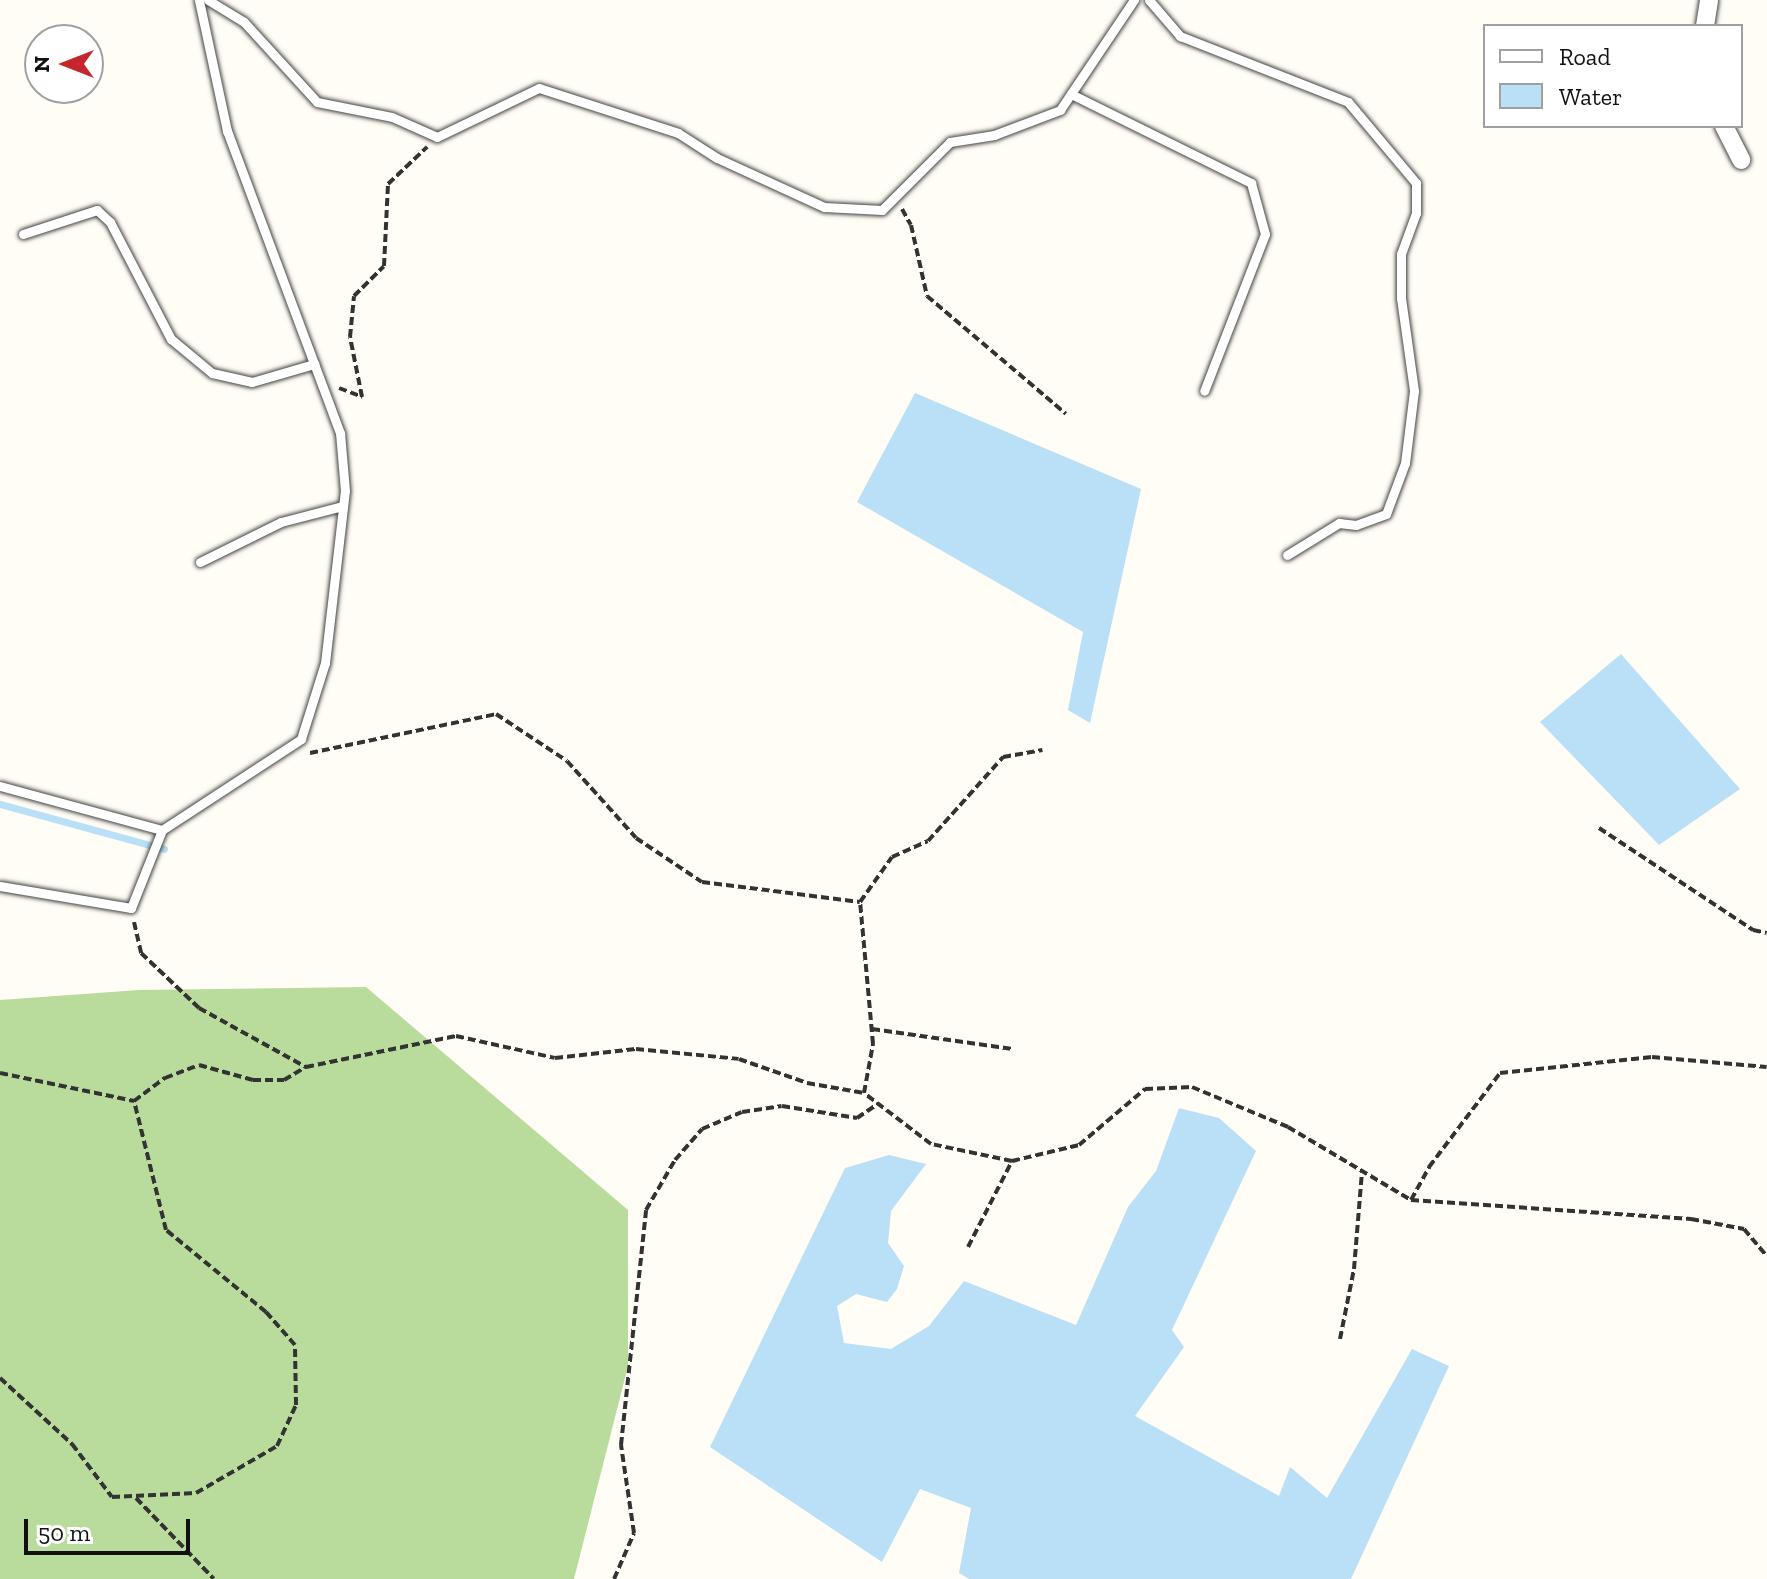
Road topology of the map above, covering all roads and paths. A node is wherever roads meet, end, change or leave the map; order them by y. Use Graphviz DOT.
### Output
graph roads {
  1 [pos="199,0"];
  2 [pos="208,0"];
  3 [pos="1134,0"];
  4 [pos="1149,0"];
  5 [pos="1709,0"];
  6 [pos="1705,24"];
  7 [pos="1071,94"];
  8 [pos="1725,128"];
  9 [pos="437,137"];
  10 [pos="1741,160"];
  11 [pos="895,197"];
  12 [pos="23,234"];
  13 [pos="314,364"];
  14 [pos="320,380"];
  15 [pos="1204,391"];
  16 [pos="1066,414"];
  17 [pos="343,506"];
  18 [pos="1287,555"];
  19 [pos="200,562"];
  20 [pos="1042,750"];
  21 [pos="272,761"];
  22 [pos="0,786"];
  23 [pos="1599,828"];
  24 [pos="162,830"];
  25 [pos="0,886"];
  26 [pos="860,902"];
  27 [pos="131,908"];
  28 [pos="1767,933"];
  29 [pos="872,1029"];
  30 [pos="1013,1049"];
  31 [pos="306,1067"];
  32 [pos="1767,1067"];
  33 [pos="0,1073"];
  34 [pos="864,1093"];
  35 [pos="134,1101"];
  36 [pos="878,1104"];
  37 [pos="1012,1161"];
  38 [pos="1362,1172"];
  39 [pos="1411,1200"];
  40 [pos="968,1247"];
  41 [pos="1767,1255"];
  42 [pos="1340,1339"];
  43 [pos="0,1378"];
  44 [pos="136,1498"];
  45 [pos="214,1579"];
  46 [pos="614,1579"];
  1 -- 13 [label="lane"];
  2 -- 9 [label="lane"];
  3 -- 7 [label="lane"];
  4 -- 18 [label="lane"];
  5 -- 6 [label="street"];
  7 -- 11 [label="lane"];
  7 -- 15 [label="lane"];
  8 -- 10 [label="street"];
  9 -- 11 [label="lane"];
  9 -- 14 [label="path"];
  11 -- 16 [label="path"];
  12 -- 13 [label="lane"];
  13 -- 14 [label="lane"];
  14 -- 17 [label="lane"];
  17 -- 19 [label="lane"];
  17 -- 21 [label="lane"];
  20 -- 26 [label="path"];
  21 -- 24 [label="lane"];
  21 -- 26 [label="path"];
  22 -- 24 [label="lane"];
  23 -- 28 [label="path"];
  24 -- 27 [label="lane"];
  25 -- 27 [label="lane"];
  26 -- 29 [label="path"];
  27 -- 31 [label="path"];
  29 -- 30 [label="path"];
  29 -- 34 [label="path"];
  31 -- 34 [label="path"];
  31 -- 35 [label="path"];
  32 -- 39 [label="path"];
  33 -- 35 [label="path"];
  34 -- 36 [label="path"];
  35 -- 44 [label="path"];
  36 -- 37 [label="path"];
  36 -- 46 [label="path"];
  37 -- 38 [label="path"];
  37 -- 40 [label="path"];
  38 -- 39 [label="path"];
  38 -- 42 [label="path"];
  39 -- 41 [label="path"];
  43 -- 44 [label="path"];
  44 -- 45 [label="path"];
}
